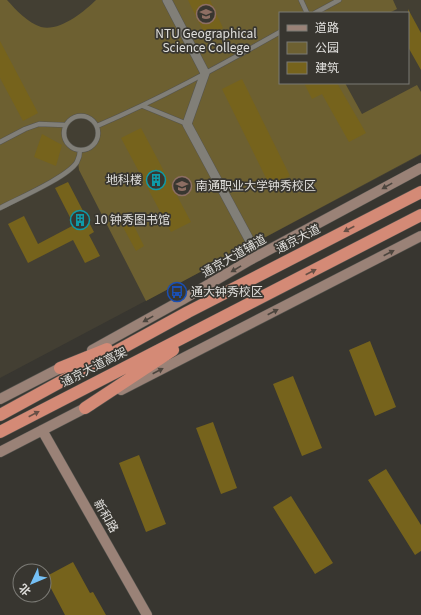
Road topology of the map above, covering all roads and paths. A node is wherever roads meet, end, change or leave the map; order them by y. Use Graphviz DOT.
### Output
graph roads {
  1 [pos="166,0"];
  2 [pos="301,0"];
  3 [pos="339,0"];
  4 [pos="307,12"];
  5 [pos="317,12"];
  6 [pos="279,33"];
  7 [pos="205,73"];
  8 [pos="143,106"];
  9 [pos="187,124"];
  10 [pos="65,125"];
  11 [pos="96,126"];
  12 [pos="0,142"];
  13 [pos="80,150"];
  14 [pos="421,168"];
  15 [pos="421,192"];
  16 [pos="0,208"];
  17 [pos="421,215"];
  18 [pos="421,236"];
  19 [pos="258,256"];
  20 [pos="188,312"];
  21 [pos="202,328"];
  22 [pos="60,368"];
  23 [pos="0,399"];
  24 [pos="85,408"];
  25 [pos="0,415"];
  26 [pos="42,430"];
  27 [pos="0,432"];
  28 [pos="0,452"];
  29 [pos="147,615"];
  1 -- 7 [label="street"];
  2 -- 4 [label="lane"];
  3 -- 5 [label="lane"];
  6 -- 7 [label="lane"];
  7 -- 8 [label="lane"];
  7 -- 9 [label="street"];
  8 -- 9 [label="lane"];
  8 -- 11 [label="lane"];
  9 -- 19 [label="street"];
  10 -- 11 [label="lane"];
  10 -- 12 [label="lane"];
  10 -- 13 [label="lane"];
  11 -- 13 [label="lane"];
  13 -- 16 [label="lane"];
  14 -- 19 [label="street, 通京大道辅道, one-way"];
  15 -- 20 [label="highway, 通京大道, one-way"];
  21 -- 17 [label="highway, one-way"];
  24 -- 18 [label="street, one-way"];
  19 -- 22 [label="street, 通京大道辅道, one-way"];
  20 -- 22 [label="highway"];
  20 -- 25 [label="highway, 通京大道高架"];
  21 -- 24 [label="highway"];
  27 -- 21 [label="highway, 通京大道高架, one-way"];
  22 -- 23 [label="street"];
  24 -- 26 [label="street"];
  26 -- 28 [label="street"];
  26 -- 29 [label="street, 新和路"];
}
